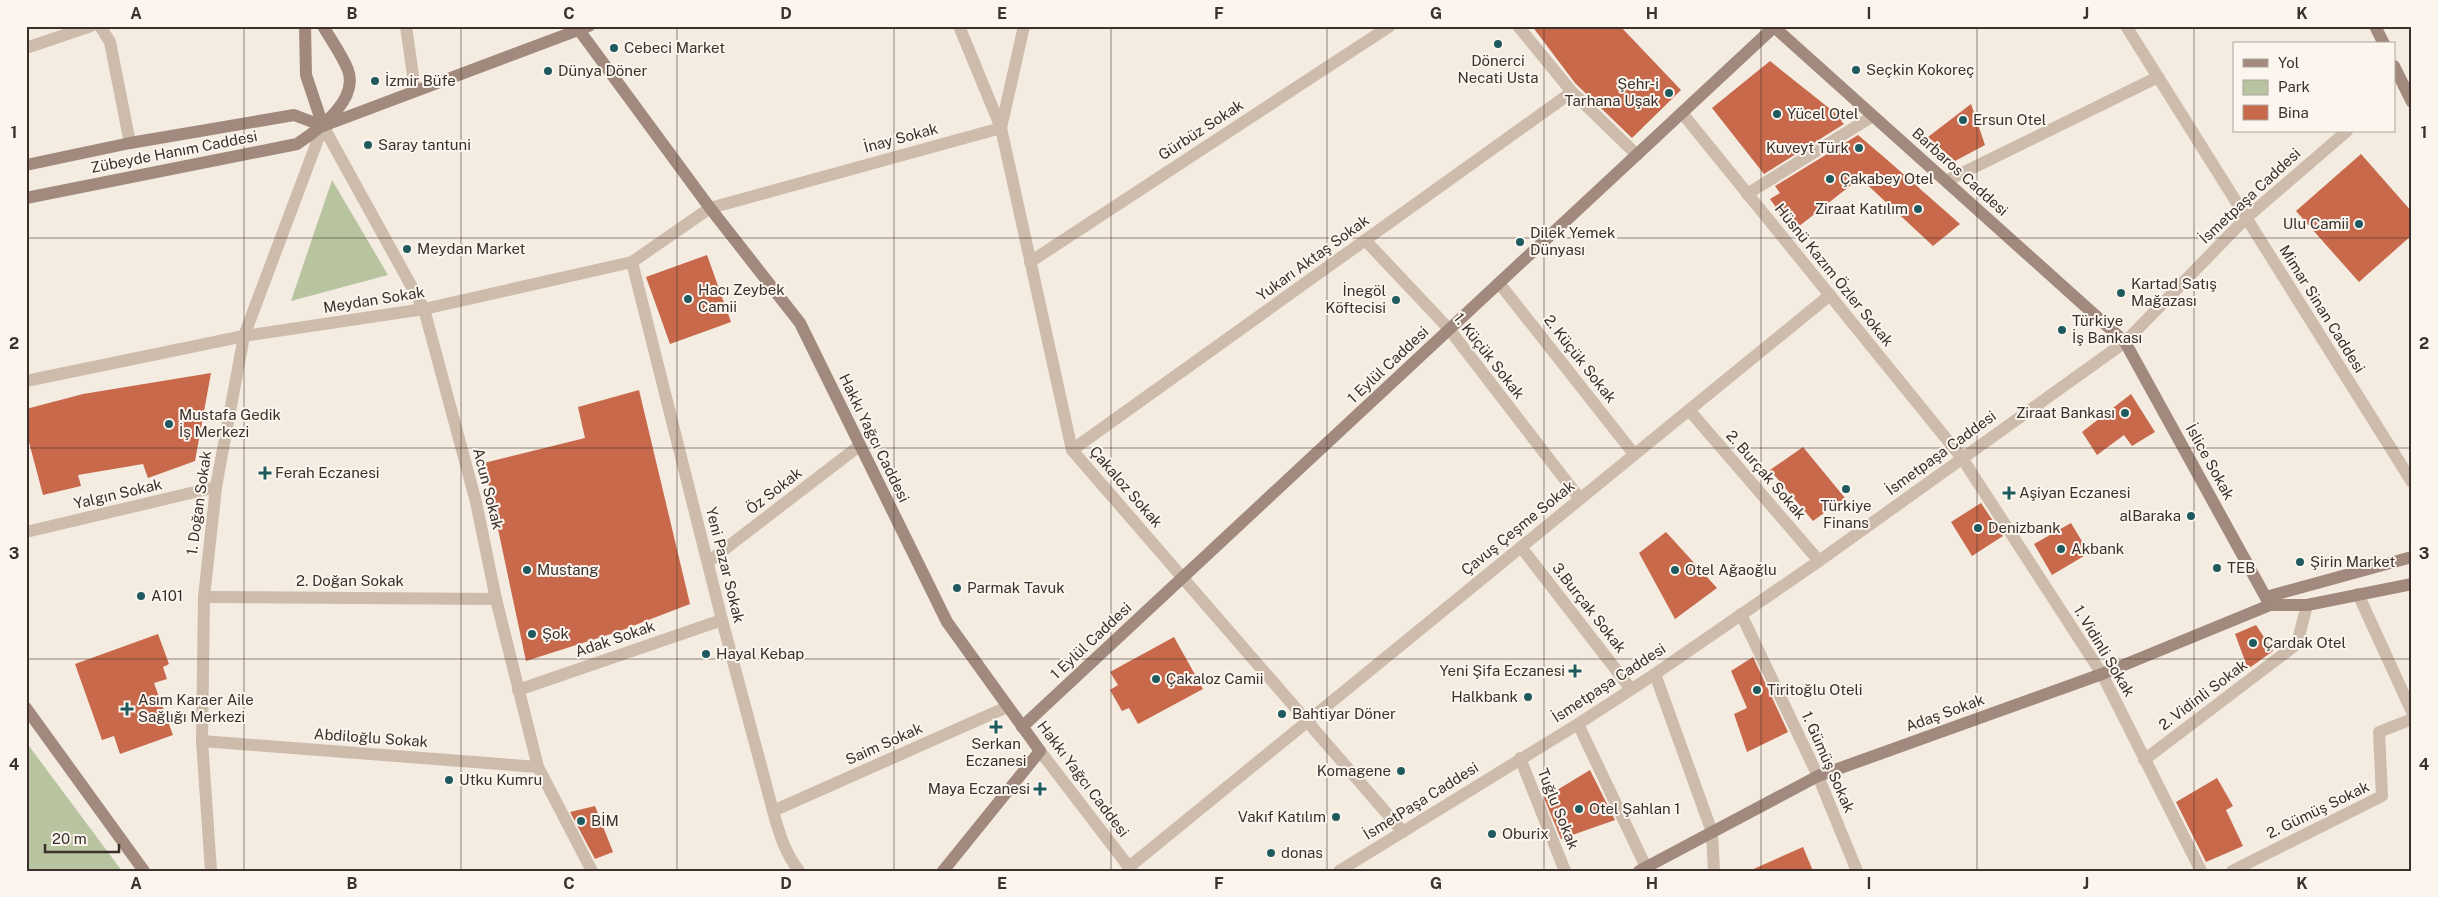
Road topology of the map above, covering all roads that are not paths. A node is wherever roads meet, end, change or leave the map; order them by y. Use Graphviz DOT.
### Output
graph roads {
  1 [pos="91,26"];
  2 [pos="100,26"];
  3 [pos="305,26"];
  4 [pos="323,26"];
  5 [pos="406,26"];
  6 [pos="959,26"];
  7 [pos="1024,26"];
  8 [pos="1390,26"];
  9 [pos="1518,26"];
  10 [pos="2126,26"];
  11 [pos="2375,26"];
  12 [pos="1774,27"];
  13 [pos="581,28"];
  14 [pos="2383,42"];
  15 [pos="26,48"];
  16 [pos="2158,77"];
  17 [pos="2398,87"];
  18 [pos="415,90"];
  19 [pos="1572,92"];
  20 [pos="2412,102"];
  21 [pos="1682,113"];
  22 [pos="1873,116"];
  23 [pos="323,126"];
  24 [pos="1001,128"];
  25 [pos="2346,132"];
  26 [pos="130,143"];
  27 [pos="1637,155"];
  28 [pos="26,165"];
  29 [pos="1946,181"];
  30 [pos="1747,194"];
  31 [pos="26,198"];
  32 [pos="710,208"];
  33 [pos="2246,218"];
  34 [pos="1365,240"];
  35 [pos="632,262"];
  36 [pos="1030,262"];
  37 [pos="1499,283"];
  38 [pos="1830,295"];
  39 [pos="424,309"];
  40 [pos="1449,329"];
  41 [pos="244,336"];
  42 [pos="2125,342"];
  43 [pos="26,381"];
  44 [pos="1689,410"];
  45 [pos="859,446"];
  46 [pos="1072,450"];
  47 [pos="1634,454"];
  48 [pos="1962,458"];
  49 [pos="2412,482"];
  50 [pos="216,487"];
  51 [pos="1580,499"];
  52 [pos="26,532"];
  53 [pos="1521,547"];
  54 [pos="2412,557"];
  55 [pos="1819,561"];
  56 [pos="708,562"];
  57 [pos="1183,577"];
  58 [pos="2412,584"];
  59 [pos="2358,594"];
  60 [pos="204,597"];
  61 [pos="496,599"];
  62 [pos="2268,601"];
  63 [pos="2308,605"];
  64 [pos="1741,614"];
  65 [pos="722,620"];
  66 [pos="1655,674"];
  67 [pos="2102,674"];
  68 [pos="1631,689"];
  69 [pos="518,690"];
  70 [pos="26,708"];
  71 [pos="1007,708"];
  72 [pos="2412,712"];
  73 [pos="2412,719"];
  74 [pos="1307,722"];
  75 [pos="1578,724"];
  76 [pos="1022,727"];
  77 [pos="202,741"];
  78 [pos="1040,751"];
  79 [pos="1520,758"];
  80 [pos="2144,760"];
  81 [pos="538,767"];
  82 [pos="1818,776"];
  83 [pos="773,811"];
  84 [pos="1403,832"];
  85 [pos="1712,832"];
  86 [pos="210,868"];
  87 [pos="1130,869"];
  88 [pos="1642,869"];
  89 [pos="144,871"];
  90 [pos="592,871"];
  91 [pos="799,871"];
  92 [pos="943,871"];
  93 [pos="1339,871"];
  94 [pos="1565,871"];
  95 [pos="1714,871"];
  96 [pos="1856,871"];
  97 [pos="2201,871"];
  98 [pos="2232,871"];
  1 -- 15 [label="street"];
  2 -- 26 [label="street"];
  3 -- 23 [label="main road"];
  4 -- 23 [label="main road"];
  5 -- 18 [label="street"];
  6 -- 24 [label="street, Çakaloz Sokak"];
  7 -- 24 [label="street"];
  8 -- 36 [label="street, Gürbüz Sokak"];
  9 -- 19 [label="street"];
  10 -- 16 [label="street, Mimar Sinan Caddesi"];
  11 -- 14 [label="main road"];
  12 -- 21 [label="main road, 1 Eylül Caddesi"];
  12 -- 22 [label="main road, Barbaros Caddesi"];
  13 -- 18 [label="main road, Zübeyde Hanım Caddesi"];
  13 -- 32 [label="main road, Hakkı Yağcı Caddesi"];
  16 -- 29 [label="street"];
  16 -- 33 [label="street, Mimar Sinan Caddesi"];
  17 -- 20 [label="main road"];
  18 -- 23 [label="main road, Zübeyde Hanım Caddesi"];
  19 -- 27 [label="street"];
  19 -- 34 [label="street, Yukarı Aktaş Sokak"];
  21 -- 27 [label="main road, 1 Eylül Caddesi"];
  21 -- 30 [label="street, Hüsnü Kazım Özler Sokak"];
  22 -- 29 [label="main road, Barbaros Caddesi"];
  22 -- 30 [label="street"];
  23 -- 26 [label="main road, Zübeyde Hanım Caddesi"];
  23 -- 31 [label="main road, Zübeyde Hanım Caddesi"];
  23 -- 39 [label="street, Acun Sokak"];
  23 -- 41 [label="street, 1. Doğan Sokak"];
  24 -- 32 [label="street, İnay Sokak"];
  24 -- 36 [label="street, Çakaloz Sokak"];
  25 -- 33 [label="street, İsmetpaşa Caddesi"];
  26 -- 28 [label="main road, Zübeyde Hanım Caddesi"];
  27 -- 37 [label="main road, 1 Eylül Caddesi"];
  29 -- 42 [label="main road, Barbaros Caddesi"];
  30 -- 38 [label="street, Hüsnü Kazım Özler Sokak"];
  32 -- 35 [label="street, Meydan Sokak"];
  32 -- 45 [label="main road, Hakkı Yağcı Caddesi"];
  33 -- 42 [label="street, İsmetpaşa Caddesi"];
  33 -- 49 [label="street, Mimar Sinan Caddesi"];
  34 -- 40 [label="street, 1. Küçük Sokak"];
  34 -- 46 [label="street, Yukarı Aktaş Sokak"];
  35 -- 39 [label="street, Meydan Sokak"];
  35 -- 56 [label="street, Yeni Pazar Sokak"];
  36 -- 46 [label="street, Çakaloz Sokak"];
  37 -- 40 [label="main road, 1 Eylül Caddesi"];
  37 -- 47 [label="street, 2. Küçük Sokak"];
  38 -- 44 [label="street, Çavuş Çeşme Sokak"];
  38 -- 48 [label="street, Hüsnü Kazım Özler Sokak"];
  39 -- 41 [label="street, Meydan Sokak"];
  39 -- 61 [label="street, Acun Sokak"];
  40 -- 51 [label="street, 1. Küçük Sokak"];
  40 -- 57 [label="main road, 1 Eylül Caddesi"];
  41 -- 43 [label="street, Meydan Sokak"];
  41 -- 50 [label="street, 1. Doğan Sokak"];
  42 -- 48 [label="street, İsmetpaşa Caddesi"];
  42 -- 62 [label="main road, İslice Sokak"];
  44 -- 47 [label="street, Çavuş Çeşme Sokak"];
  44 -- 55 [label="street, 2. Burçak Sokak"];
  45 -- 56 [label="street, Öz Sokak"];
  45 -- 71 [label="main road, Hakkı Yağcı Caddesi"];
  46 -- 57 [label="street, Çakaloz Sokak"];
  47 -- 51 [label="street, Çavuş Çeşme Sokak"];
  48 -- 55 [label="street, İsmetpaşa Caddesi"];
  48 -- 67 [label="street, 1. Vidinli Sokak"];
  50 -- 52 [label="street, Yalgın Sokak"];
  50 -- 60 [label="street, 1. Doğan Sokak"];
  51 -- 53 [label="street, Çavuş Çeşme Sokak"];
  53 -- 68 [label="street, 3.Burçak Sokak"];
  53 -- 74 [label="street, Çavuş Çeşme Sokak"];
  54 -- 62 [label="main road"];
  55 -- 64 [label="street, İsmetpaşa Caddesi"];
  56 -- 65 [label="street, Yeni Pazar Sokak"];
  57 -- 74 [label="street, Çakaloz Sokak"];
  57 -- 76 [label="main road, 1 Eylül Caddesi"];
  58 -- 59 [label="main road"];
  59 -- 63 [label="main road"];
  59 -- 72 [label="street"];
  60 -- 61 [label="street, 2. Doğan Sokak"];
  60 -- 77 [label="street, 1. Doğan Sokak"];
  61 -- 69 [label="street, Acun Sokak"];
  62 -- 63 [label="main road"];
  62 -- 67 [label="main road, Adaş Sokak"];
  63 -- 80 [label="street, 2. Vidinli Sokak"];
  64 -- 66 [label="street, İsmetpaşa Caddesi"];
  64 -- 82 [label="street, 1. Gümüş Sokak"];
  65 -- 69 [label="street, Adak Sokak"];
  65 -- 83 [label="street, Yeni Pazar Sokak"];
  66 -- 68 [label="street, İsmetpaşa Caddesi"];
  66 -- 85 [label="street"];
  67 -- 80 [label="street, 1. Vidinli Sokak"];
  67 -- 82 [label="main road, Adaş Sokak"];
  68 -- 75 [label="street, İsmetpaşa Caddesi"];
  69 -- 81 [label="street, Acun Sokak"];
  70 -- 89 [label="main road"];
  71 -- 76 [label="main road, Hakkı Yağcı Caddesi"];
  71 -- 83 [label="street, Saim Sokak"];
  73 -- 98 [label="street, 2. Gümüş Sokak"];
  74 -- 84 [label="street, Çakaloz Sokak"];
  74 -- 87 [label="street, Çavuş Çeşme Sokak"];
  75 -- 79 [label="street, İsmetpaşa Caddesi"];
  75 -- 88 [label="street"];
  76 -- 78 [label="main road, Hakkı Yağcı Caddesi"];
  77 -- 81 [label="street, Abdiloğlu Sokak"];
  77 -- 86 [label="street, 1. Doğan Sokak"];
  78 -- 87 [label="street, Hakkı Yağcı Caddesi"];
  78 -- 92 [label="main road"];
  79 -- 84 [label="street, İsmetPaşa Caddesi"];
  79 -- 94 [label="street, Tuğlu Sokak"];
  80 -- 97 [label="street, 1. Vidinli Sokak"];
  81 -- 90 [label="street, Acun Sokak"];
  82 -- 85 [label="main road, Adaş Sokak"];
  82 -- 96 [label="street, 1. Gümüş Sokak"];
  83 -- 91 [label="street, Yeni Pazar Sokak"];
  84 -- 93 [label="street, İsmetPaşa Caddesi"];
  85 -- 88 [label="main road, Adaş Sokak"];
  85 -- 95 [label="street"];
}
